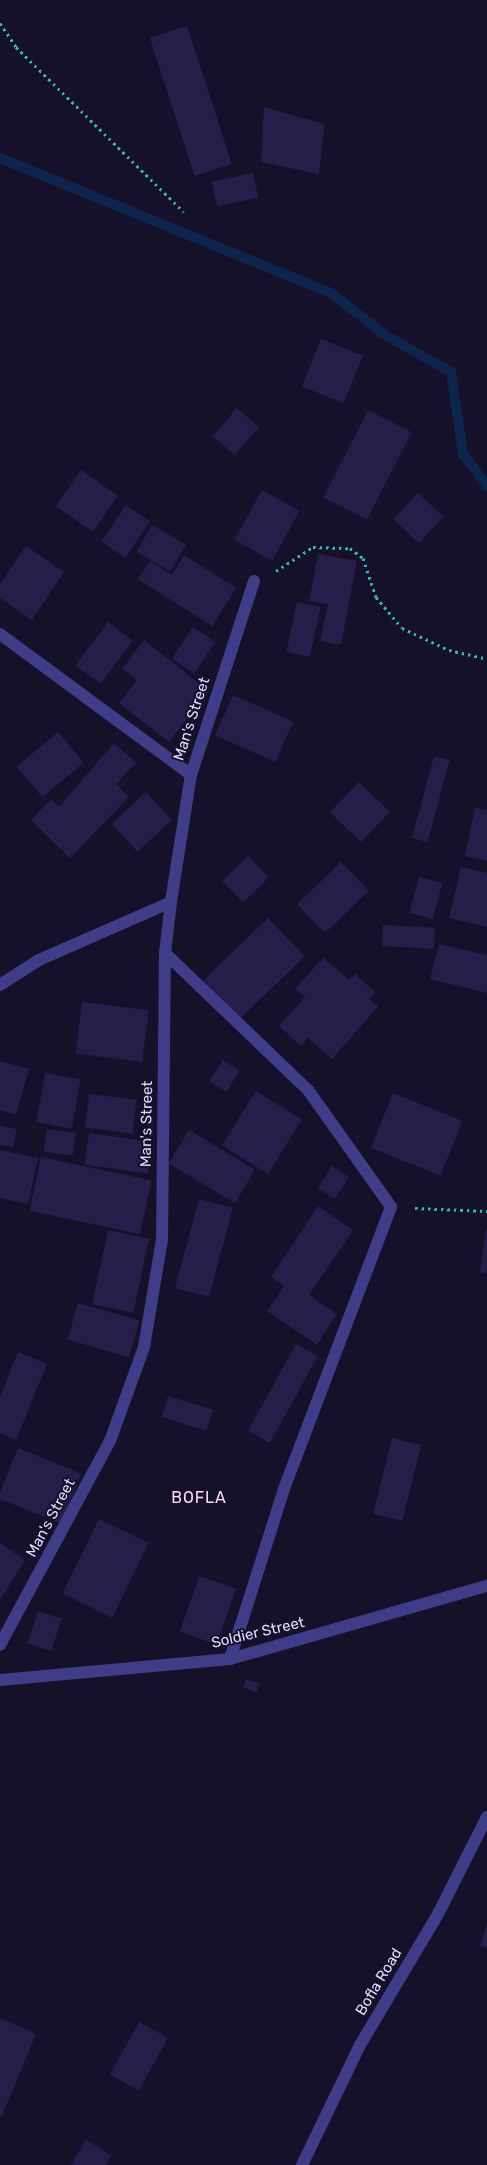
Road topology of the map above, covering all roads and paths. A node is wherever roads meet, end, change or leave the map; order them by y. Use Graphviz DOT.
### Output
graph roads {
  1 [pos="0,23"];
  2 [pos="184,212"];
  3 [pos="254,582"];
  4 [pos="0,634"];
  5 [pos="487,659"];
  6 [pos="191,775"];
  7 [pos="171,902"];
  8 [pos="165,953"];
  9 [pos="0,985"];
  10 [pos="391,1207"];
  11 [pos="487,1210"];
  12 [pos="487,1586"];
  13 [pos="0,1644"];
  14 [pos="230,1659"];
  15 [pos="0,1680"];
  16 [pos="487,1817"];
  17 [pos="302,2165"];
  1 -- 2 [label="path"];
  3 -- 5 [label="path"];
  3 -- 6 [label="street, Man's Street"];
  4 -- 6 [label="street"];
  6 -- 7 [label="street, Man's Street"];
  7 -- 8 [label="street, Man's Street"];
  7 -- 9 [label="street"];
  8 -- 10 [label="street"];
  8 -- 13 [label="street, Man's Street"];
  10 -- 11 [label="path"];
  10 -- 14 [label="street"];
  12 -- 14 [label="street, Soldier Street"];
  14 -- 15 [label="street, Soldier Street"];
  16 -- 17 [label="street, Bofla Road"];
}
